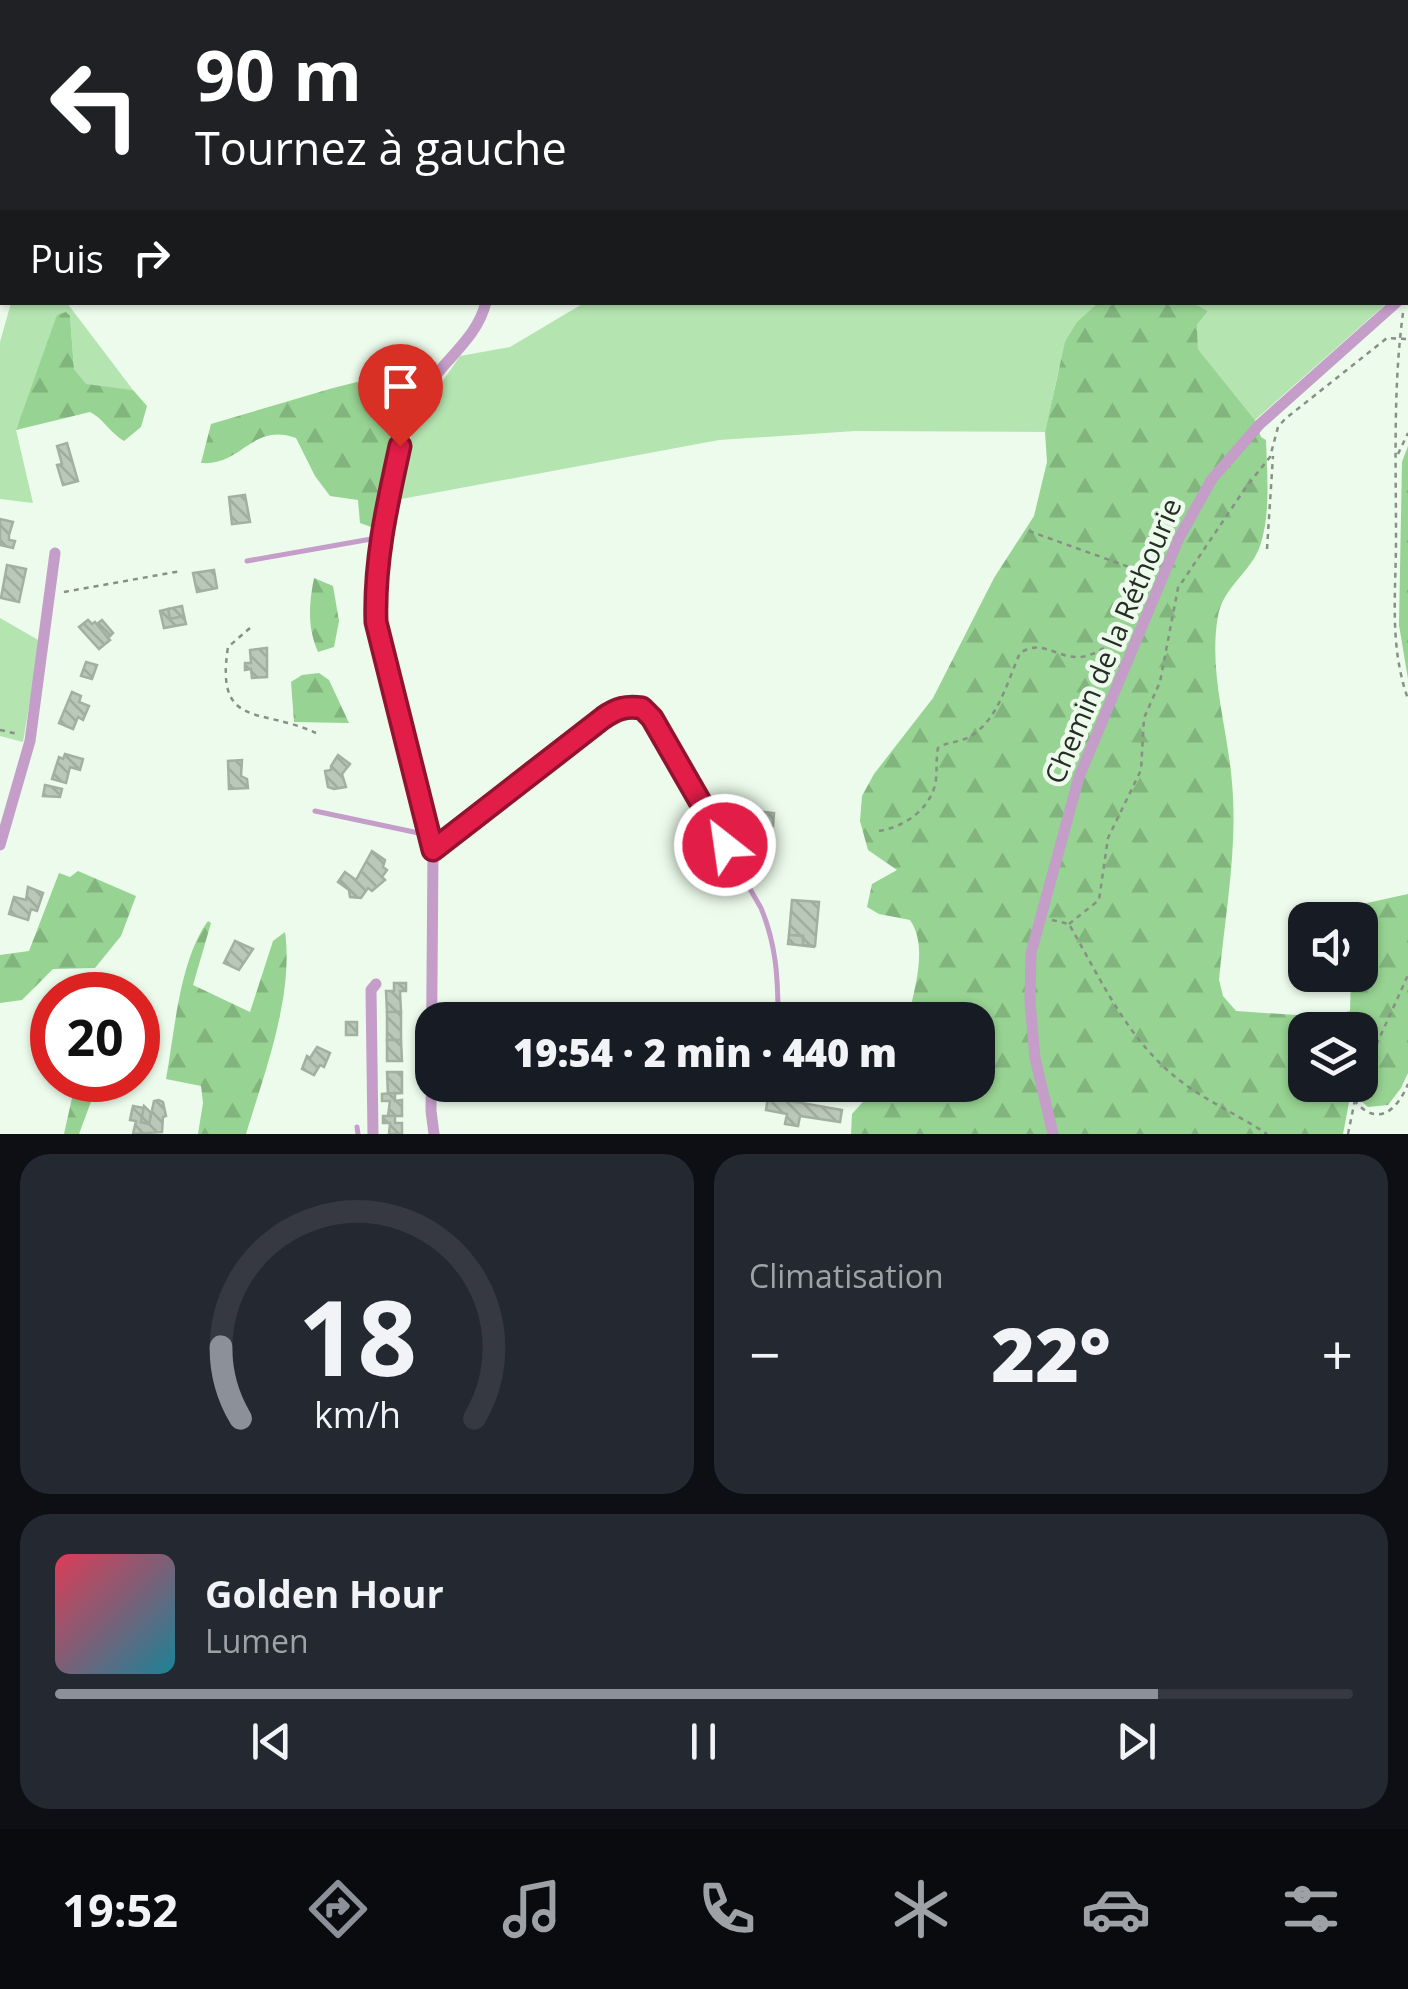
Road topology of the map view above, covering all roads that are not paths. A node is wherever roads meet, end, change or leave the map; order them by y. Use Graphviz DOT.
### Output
graph roads {
  1 [pos="485,305"];
  2 [pos="1397,305"];
  3 [pos="380,538"];
  4 [pos="55,554"];
  5 [pos="247,561"];
  6 [pos="315,811"];
  7 [pos="431,836"];
  8 [pos="0,845"];
  9 [pos="433,850"];
  10 [pos="376,984"];
  11 [pos="778,1002"];
  12 [pos="372,1134"];
  13 [pos="434,1134"];
  14 [pos="1052,1134"];
  1 -- 3 [label="street"];
  2 -- 14 [label="street, Chemin de la Réthourie"];
  3 -- 5 [label="lane"];
  3 -- 7 [label="street"];
  4 -- 8 [label="street"];
  6 -- 7 [label="lane"];
  7 -- 9 [label="street"];
  9 -- 11 [label="lane"];
  9 -- 13 [label="street"];
  10 -- 12 [label="street"];
}
